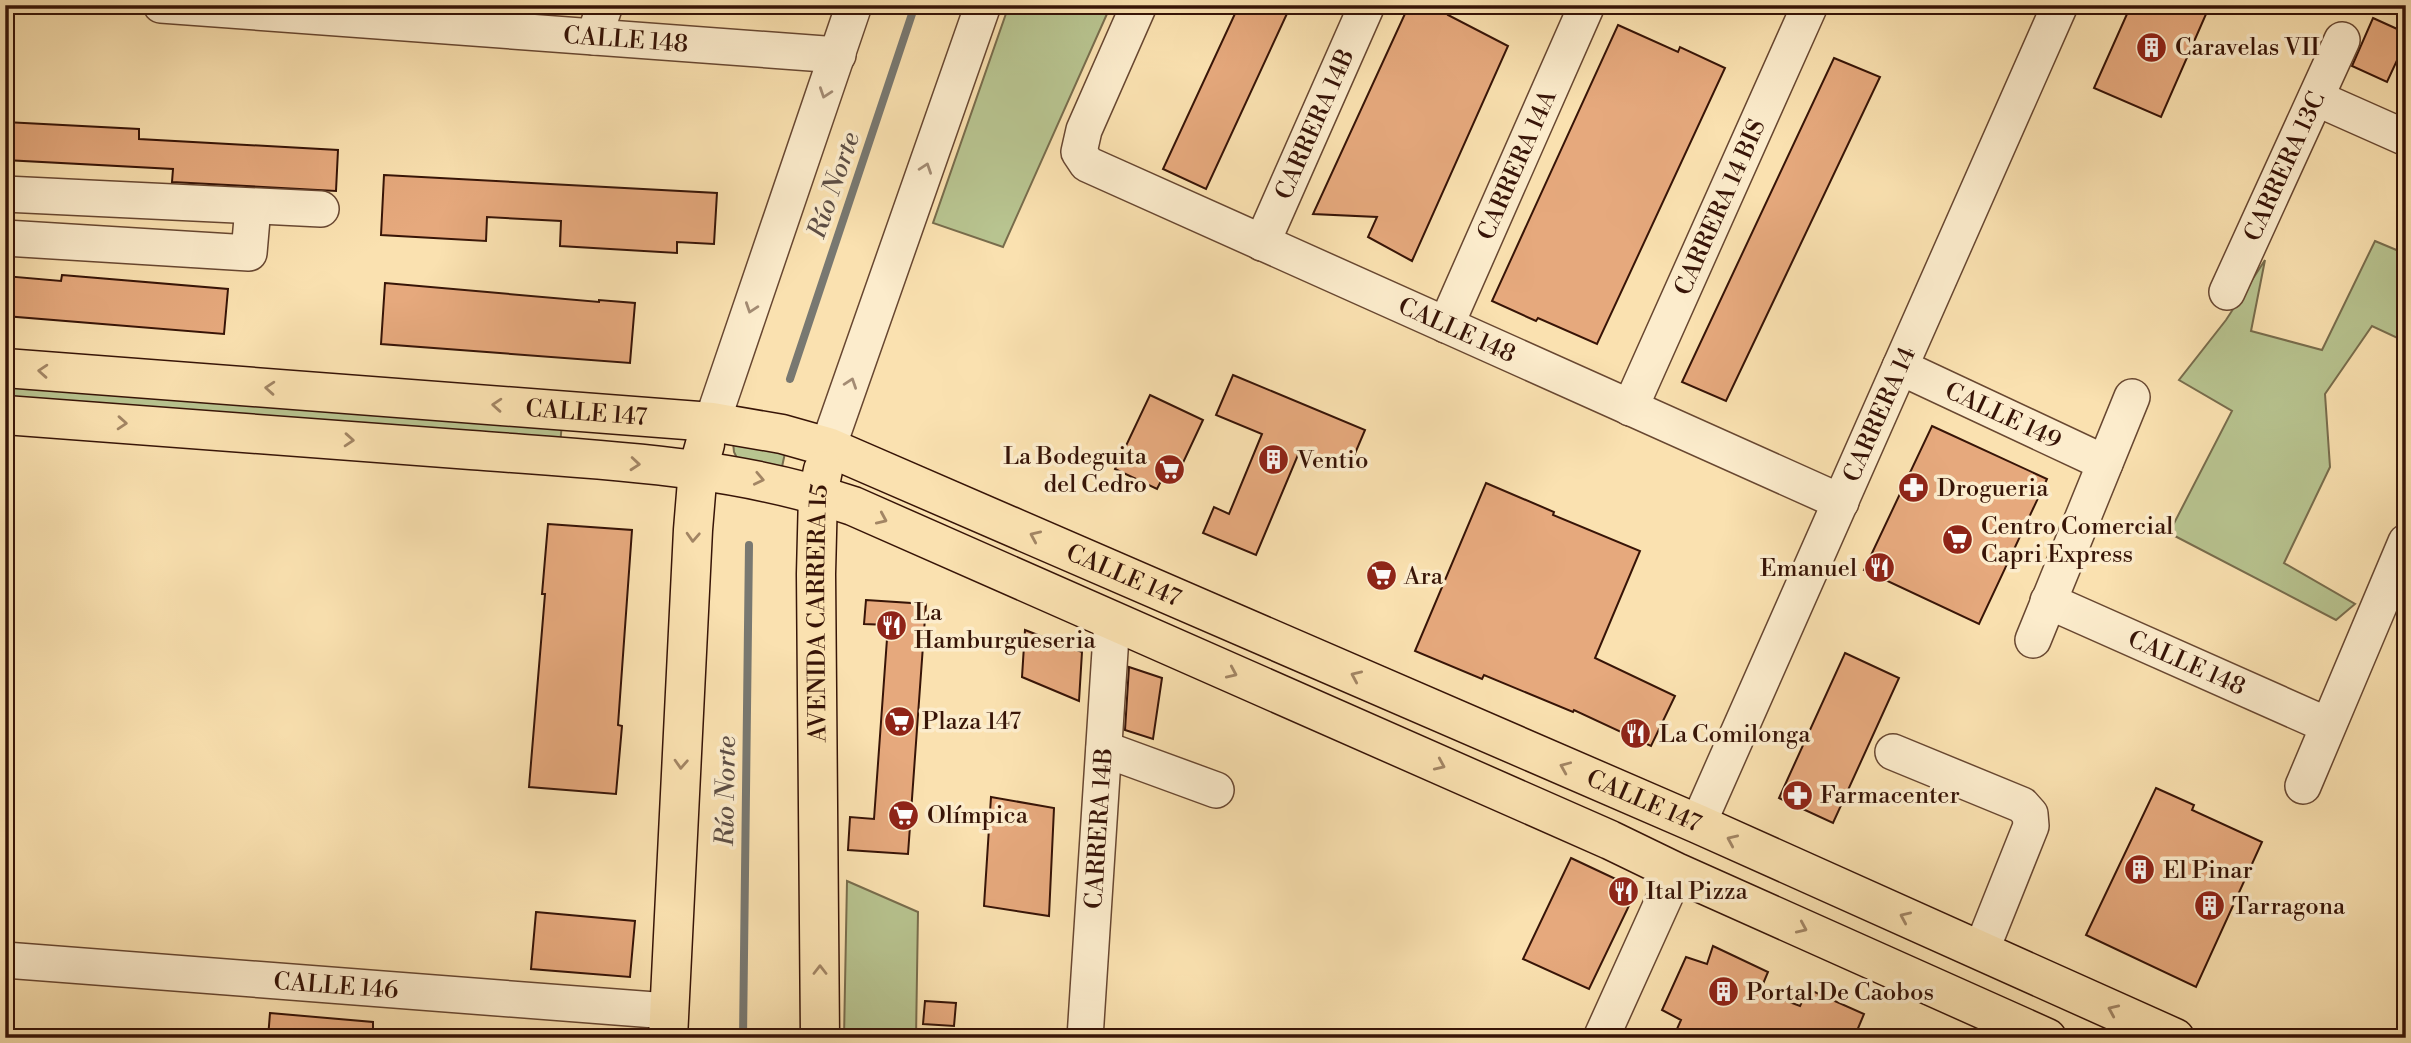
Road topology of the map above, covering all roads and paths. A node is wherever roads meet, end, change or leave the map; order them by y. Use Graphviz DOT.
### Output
graph roads {
  1 [pos="161,5"];
  2 [pos="854,5"];
  3 [pos="984,5"];
  4 [pos="1139,5"];
  5 [pos="1367,5"];
  6 [pos="1810,5"];
  7 [pos="2060,5"];
  8 [pos="233,8"];
  9 [pos="1585,9"];
  10 [pos="599,21"];
  11 [pos="2342,40"];
  12 [pos="838,55"];
  13 [pos="2316,98"];
  14 [pos="2406,138"];
  15 [pos="9,194"];
  16 [pos="253,207"];
  17 [pos="321,209"];
  18 [pos="8,238"];
  19 [pos="1262,243"];
  20 [pos="2227,292"];
  21 [pos="1446,325"];
  22 [pos="1900,366"];
  23 [pos="5,368"];
  24 [pos="2132,397"];
  25 [pos="1630,408"];
  26 [pos="5,415"];
  27 [pos="712,422"];
  28 [pos="828,447"];
  29 [pos="2105,463"];
  30 [pos="698,469"];
  31 [pos="818,494"];
  32 [pos="1841,502"];
  33 [pos="2406,542"];
  34 [pos="2048,601"];
  35 [pos="1112,620"];
  36 [pos="2033,640"];
  37 [pos="2327,725"];
  38 [pos="1104,749"];
  39 [pos="1893,752"];
  40 [pos="2303,786"];
  41 [pos="1216,790"];
  42 [pos="1698,824"];
  43 [pos="1676,872"];
  44 [pos="1981,951"];
  45 [pos="5,960"];
  46 [pos="668,1024"];
  47 [pos="820,1038"];
  48 [pos="1085,1038"];
  49 [pos="1601,1038"];
  50 [pos="2047,1038"];
  51 [pos="2175,1038"];
  1 -- 8 [label="street, CALLE 148"];
  2 -- 12 [label="street"];
  28 -- 3 [label="street, AVENIDA CARRERA 15, one-way"];
  4 -- 19 [label="street, CALLE 148"];
  5 -- 19 [label="street, CARRERA 14B"];
  6 -- 25 [label="street, CARRERA 14 BIS"];
  7 -- 22 [label="street, CARRERA 14"];
  8 -- 10 [label="street, CALLE 148"];
  9 -- 21 [label="street, CARRERA 14A"];
  10 -- 12 [label="street, CALLE 148"];
  11 -- 13 [label="street, CARRERA 13C"];
  12 -- 27 [label="street, one-way"];
  13 -- 14 [label="street"];
  13 -- 20 [label="street, CARRERA 13C"];
  15 -- 16 [label="street"];
  15 -- 18 [label="street"];
  16 -- 17 [label="street"];
  16 -- 18 [label="street"];
  19 -- 21 [label="street, CALLE 148"];
  21 -- 25 [label="street, CALLE 148"];
  22 -- 29 [label="street, CALLE 149"];
  22 -- 32 [label="street, CARRERA 14"];
  27 -- 23 [label="main road, CALLE 147, one-way"];
  24 -- 29 [label="street"];
  25 -- 32 [label="street, CALLE 148"];
  26 -- 30 [label="main road, CALLE 147, one-way"];
  27 -- 28 [label="main road, CALLE 147"];
  27 -- 30 [label="main road"];
  28 -- 31 [label="main road, AVENIDA CARRERA 15"];
  42 -- 28 [label="main road, CALLE 147, one-way"];
  29 -- 34 [label="street"];
  30 -- 31 [label="main road, CALLE 147, one-way"];
  30 -- 46 [label="main road, one-way"];
  31 -- 35 [label="main road, CALLE 147, one-way"];
  47 -- 31 [label="main road, AVENIDA CARRERA 15, one-way"];
  32 -- 42 [label="street, CARRERA 14"];
  33 -- 37 [label="street"];
  34 -- 36 [label="street"];
  34 -- 37 [label="street, CALLE 148"];
  35 -- 38 [label="street, CARRERA 14B"];
  35 -- 43 [label="main road, CALLE 147, one-way"];
  37 -- 40 [label="street"];
  38 -- 41 [label="street"];
  38 -- 48 [label="street, CARRERA 14B"];
  39 -- 44 [label="street"];
  44 -- 42 [label="main road, CALLE 147, one-way"];
  43 -- 49 [label="street"];
  43 -- 50 [label="main road, CALLE 147, one-way"];
  51 -- 44 [label="main road, CALLE 147, one-way"];
  45 -- 46 [label="street, CALLE 146"];
}
